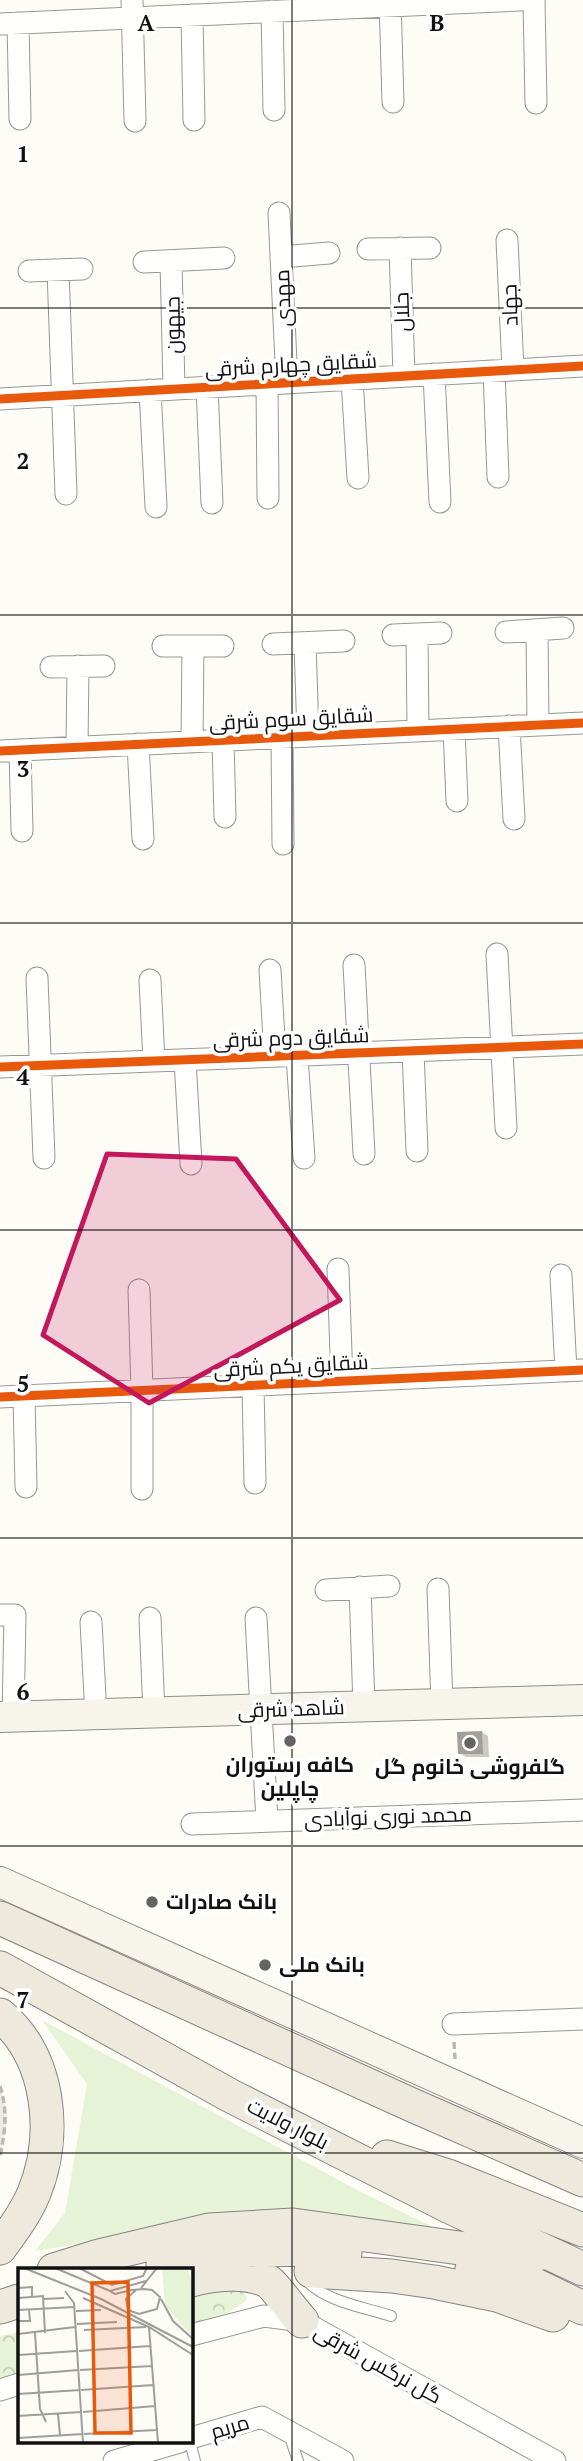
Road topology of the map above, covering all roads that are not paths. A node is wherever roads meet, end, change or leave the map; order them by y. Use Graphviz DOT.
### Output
graph roads {
  1 [pos="521,0"];
  2 [pos="534,0"];
  3 [pos="472,1"];
  4 [pos="390,3"];
  5 [pos="227,7"];
  6 [pos="132,9"];
  7 [pos="272,11"];
  8 [pos="192,15"];
  9 [pos="9,24"];
  10 [pos="393,102"];
  11 [pos="536,103"];
  12 [pos="274,110"];
  13 [pos="20,119"];
  14 [pos="194,120"];
  15 [pos="135,121"];
  16 [pos="279,213"];
  17 [pos="507,240"];
  18 [pos="400,248"];
  19 [pos="430,248"];
  20 [pos="368,249"];
  21 [pos="329,253"];
  22 [pos="281,257"];
  23 [pos="224,258"];
  24 [pos="171,261"];
  25 [pos="144,262"];
  26 [pos="82,269"];
  27 [pos="58,270"];
  28 [pos="29,271"];
  29 [pos="583,366"];
  30 [pos="503,370"];
  31 [pos="434,374"];
  32 [pos="404,376"];
  33 [pos="352,379"];
  34 [pos="277,383"];
  35 [pos="207,387"];
  36 [pos="174,389"];
  37 [pos="150,390"];
  38 [pos="62,396"];
  39 [pos="0,399"];
  40 [pos="498,477"];
  41 [pos="358,478"];
  42 [pos="66,494"];
  43 [pos="268,498"];
  44 [pos="440,502"];
  45 [pos="212,503"];
  46 [pos="156,507"];
  47 [pos="563,628"];
  48 [pos="537,630"];
  49 [pos="506,632"];
  50 [pos="441,633"];
  51 [pos="417,634"];
  52 [pos="393,635"];
  53 [pos="344,641"];
  54 [pos="305,643"];
  55 [pos="273,644"];
  56 [pos="163,646"];
  57 [pos="193,646"];
  58 [pos="223,646"];
  59 [pos="78,666"];
  60 [pos="104,666"];
  61 [pos="51,667"];
  62 [pos="583,723"];
  63 [pos="538,725"];
  64 [pos="509,726"];
  65 [pos="454,729"];
  66 [pos="418,731"];
  67 [pos="308,736"];
  68 [pos="282,737"];
  69 [pos="223,740"];
  70 [pos="192,742"];
  71 [pos="138,744"];
  72 [pos="77,747"];
  73 [pos="10,751"];
  74 [pos="457,801"];
  75 [pos="225,817"];
  76 [pos="514,820"];
  77 [pos="22,831"];
  78 [pos="143,839"];
  79 [pos="283,844"];
  80 [pos="498,954"];
  81 [pos="354,965"];
  82 [pos="270,970"];
  83 [pos="37,978"];
  84 [pos="150,980"];
  85 [pos="583,1044"];
  86 [pos="502,1047"];
  87 [pos="413,1051"];
  88 [pos="358,1053"];
  89 [pos="275,1056"];
  90 [pos="297,1056"];
  91 [pos="186,1060"];
  92 [pos="154,1061"];
  93 [pos="41,1065"];
  94 [pos="0,1067"];
  95 [pos="506,1128"];
  96 [pos="417,1150"];
  97 [pos="364,1154"];
  98 [pos="44,1158"];
  99 [pos="304,1158"];
  100 [pos="191,1164"];
  101 [pos="338,1269"];
  102 [pos="561,1275"];
  103 [pos="139,1290"];
  104 [pos="575,1370"];
  105 [pos="342,1381"];
  106 [pos="254,1385"];
  107 [pos="142,1391"];
  108 [pos="24,1396"];
  109 [pos="0,1397"];
  110 [pos="255,1483"];
  111 [pos="26,1487"];
  112 [pos="142,1489"];
  113 [pos="389,1586"];
  114 [pos="360,1587"];
  115 [pos="438,1589"];
  116 [pos="326,1590"];
  117 [pos="0,1615"];
  118 [pos="150,1618"];
  119 [pos="256,1618"];
  120 [pos="91,1622"];
  121 [pos="583,1700"];
  122 [pos="442,1704"];
  123 [pos="364,1707"];
  124 [pos="260,1710"];
  125 [pos="154,1713"];
  126 [pos="96,1715"];
  127 [pos="7,1717"];
  128 [pos="583,1810"];
  129 [pos="267,1821"];
  130 [pos="192,1824"];
  131 [pos="0,1882"];
  132 [pos="0,1918"];
  133 [pos="0,1968"];
  134 [pos="0,2015"];
  135 [pos="583,2019"];
  136 [pos="453,2024"];
  137 [pos="304,2132"];
  138 [pos="583,2143"];
  139 [pos="583,2180"];
  140 [pos="583,2230"];
  141 [pos="0,2248"];
  142 [pos="261,2251"];
  143 [pos="553,2255"];
  144 [pos="60,2268"];
  145 [pos="148,2268"];
  146 [pos="297,2269"];
  147 [pos="583,2269"];
  148 [pos="192,2280"];
  149 [pos="18,2281"];
  150 [pos="0,2287"];
  151 [pos="18,2301"];
  152 [pos="0,2307"];
  153 [pos="583,2308"];
  154 [pos="391,2316"];
  155 [pos="302,2321"];
  156 [pos="18,2323"];
  157 [pos="583,2325"];
  158 [pos="0,2327"];
  159 [pos="192,2335"];
  160 [pos="18,2384"];
  161 [pos="0,2390"];
  162 [pos="289,2432"];
  163 [pos="192,2439"];
  164 [pos="173,2444"];
  165 [pos="114,2461"];
  166 [pos="298,2461"];
  167 [pos="343,2461"];
  168 [pos="555,2461"];
  1 -- 3 [label="street"];
  2 -- 11 [label="street"];
  3 -- 4 [label="street"];
  4 -- 7 [label="street"];
  4 -- 10 [label="street"];
  5 -- 7 [label="street"];
  5 -- 8 [label="street"];
  6 -- 8 [label="street"];
  6 -- 9 [label="street"];
  6 -- 15 [label="street"];
  7 -- 12 [label="street"];
  8 -- 14 [label="street"];
  9 -- 13 [label="street"];
  16 -- 22 [label="street, مهدی"];
  17 -- 30 [label="street, جهاد"];
  18 -- 19 [label="street"];
  18 -- 20 [label="street"];
  18 -- 32 [label="street, جلال"];
  21 -- 22 [label="street"];
  22 -- 34 [label="street, مهدی"];
  23 -- 24 [label="street"];
  24 -- 25 [label="street"];
  24 -- 36 [label="street, جیهون"];
  26 -- 27 [label="street"];
  27 -- 28 [label="street"];
  27 -- 38 [label="street"];
  29 -- 30 [label="street, شقایق چهارم شرقی"];
  30 -- 31 [label="street, شقایق چهارم شرقی"];
  30 -- 40 [label="street, جهاد"];
  31 -- 32 [label="street, شقایق چهارم شرقی"];
  31 -- 44 [label="street"];
  32 -- 33 [label="street, شقایق چهارم شرقی"];
  33 -- 34 [label="street, شقایق چهارم شرقی"];
  33 -- 41 [label="street"];
  34 -- 35 [label="street, شقایق چهارم شرقی"];
  34 -- 43 [label="street, مهدی"];
  35 -- 36 [label="street, شقایق چهارم شرقی"];
  35 -- 45 [label="street"];
  36 -- 37 [label="street, شقایق چهارم شرقی"];
  37 -- 38 [label="street, شقایق چهارم شرقی"];
  37 -- 46 [label="street"];
  38 -- 39 [label="street, شقایق چهارم شرقی"];
  38 -- 42 [label="street"];
  47 -- 48 [label="street"];
  48 -- 49 [label="street"];
  48 -- 63 [label="street"];
  50 -- 51 [label="street"];
  51 -- 52 [label="street"];
  51 -- 66 [label="street"];
  53 -- 54 [label="street"];
  54 -- 55 [label="street"];
  54 -- 67 [label="street"];
  56 -- 57 [label="street"];
  57 -- 58 [label="street"];
  57 -- 70 [label="street"];
  59 -- 60 [label="street"];
  59 -- 61 [label="street"];
  59 -- 72 [label="street"];
  62 -- 63 [label="street, شقایق سوم شرقی"];
  63 -- 64 [label="street, شقایق سوم شرقی"];
  64 -- 65 [label="street, شقایق سوم شرقی"];
  64 -- 76 [label="street"];
  65 -- 66 [label="street, شقایق سوم شرقی"];
  65 -- 74 [label="street"];
  66 -- 67 [label="street, شقایق سوم شرقی"];
  67 -- 68 [label="street, شقایق سوم شرقی"];
  68 -- 69 [label="street, شقایق سوم شرقی"];
  68 -- 79 [label="street"];
  69 -- 70 [label="street, شقایق سوم شرقی"];
  69 -- 75 [label="street"];
  70 -- 71 [label="street, شقایق سوم شرقی"];
  71 -- 72 [label="street, شقایق سوم شرقی"];
  71 -- 78 [label="street"];
  72 -- 73 [label="street, شقایق سوم شرقی"];
  73 -- 77 [label="street"];
  80 -- 86 [label="street"];
  81 -- 88 [label="street"];
  82 -- 89 [label="street"];
  83 -- 93 [label="street"];
  84 -- 92 [label="street"];
  85 -- 86 [label="street, شقایق دوم شرقی"];
  86 -- 87 [label="street, شقایق دوم شرقی"];
  86 -- 95 [label="street"];
  87 -- 88 [label="street, شقایق دوم شرقی"];
  87 -- 96 [label="street"];
  88 -- 90 [label="street, شقایق دوم شرقی"];
  88 -- 97 [label="street"];
  89 -- 90 [label="street, شقایق دوم شرقی"];
  89 -- 91 [label="street, شقایق دوم شرقی"];
  90 -- 99 [label="street"];
  91 -- 92 [label="street, شقایق دوم شرقی"];
  91 -- 100 [label="street"];
  92 -- 93 [label="street, شقایق دوم شرقی"];
  93 -- 94 [label="street, شقایق دوم شرقی"];
  93 -- 98 [label="street"];
  101 -- 105 [label="street"];
  102 -- 104 [label="street"];
  103 -- 107 [label="street"];
  104 -- 105 [label="street, شقایق یکم شرقی"];
  105 -- 106 [label="street, شقایق یکم شرقی"];
  106 -- 107 [label="street, شقایق یکم شرقی"];
  106 -- 110 [label="street"];
  107 -- 108 [label="street, شقایق یکم شرقی"];
  107 -- 112 [label="street"];
  108 -- 109 [label="street, شقایق یکم شرقی"];
  108 -- 111 [label="street"];
  113 -- 114 [label="street"];
  114 -- 116 [label="street"];
  114 -- 123 [label="street"];
  115 -- 122 [label="street"];
  117 -- 127 [label="street"];
  118 -- 125 [label="street"];
  119 -- 124 [label="street"];
  120 -- 126 [label="street"];
  121 -- 122 [label="main road, شاهد شرقی"];
  122 -- 123 [label="main road, شاهد شرقی"];
  123 -- 124 [label="main road, شاهد شرقی"];
  124 -- 125 [label="main road, شاهد شرقی"];
  124 -- 129 [label="street"];
  125 -- 126 [label="main road, شاهد شرقی"];
  126 -- 127 [label="main road, شاهد شرقی"];
  128 -- 129 [label="street, محمد نوری نوآبادی"];
  129 -- 130 [label="street, محمد نوری نوآبادی"];
  131 -- 138 [label="main road"];
  132 -- 139 [label="main road"];
  133 -- 137 [label="main road, بلوار ولایت"];
  134 -- 141 [label="main road"];
  135 -- 136 [label="street"];
  137 -- 140 [label="main road"];
  137 -- 143 [label="main road, بلوار ولایت"];
  142 -- 145 [label="main road"];
  142 -- 146 [label="main road"];
  142 -- 153 [label="main road"];
  143 -- 144 [label="main road"];
  143 -- 147 [label="main road, بلوار ولایت"];
  146 -- 154 [label="lane"];
  146 -- 157 [label="main road"];
  148 -- 155 [label="main road"];
  149 -- 150 [label="main road"];
  151 -- 152 [label="main road"];
  155 -- 159 [label="street, گل نرگس شرقی"];
  155 -- 168 [label="street, گل نرگس شرقی"];
  156 -- 158 [label="main road"];
  160 -- 161 [label="street"];
  162 -- 163 [label="street, مریم"];
  162 -- 166 [label="lane"];
  162 -- 167 [label="street, مریم"];
  164 -- 165 [label="street"];
}
